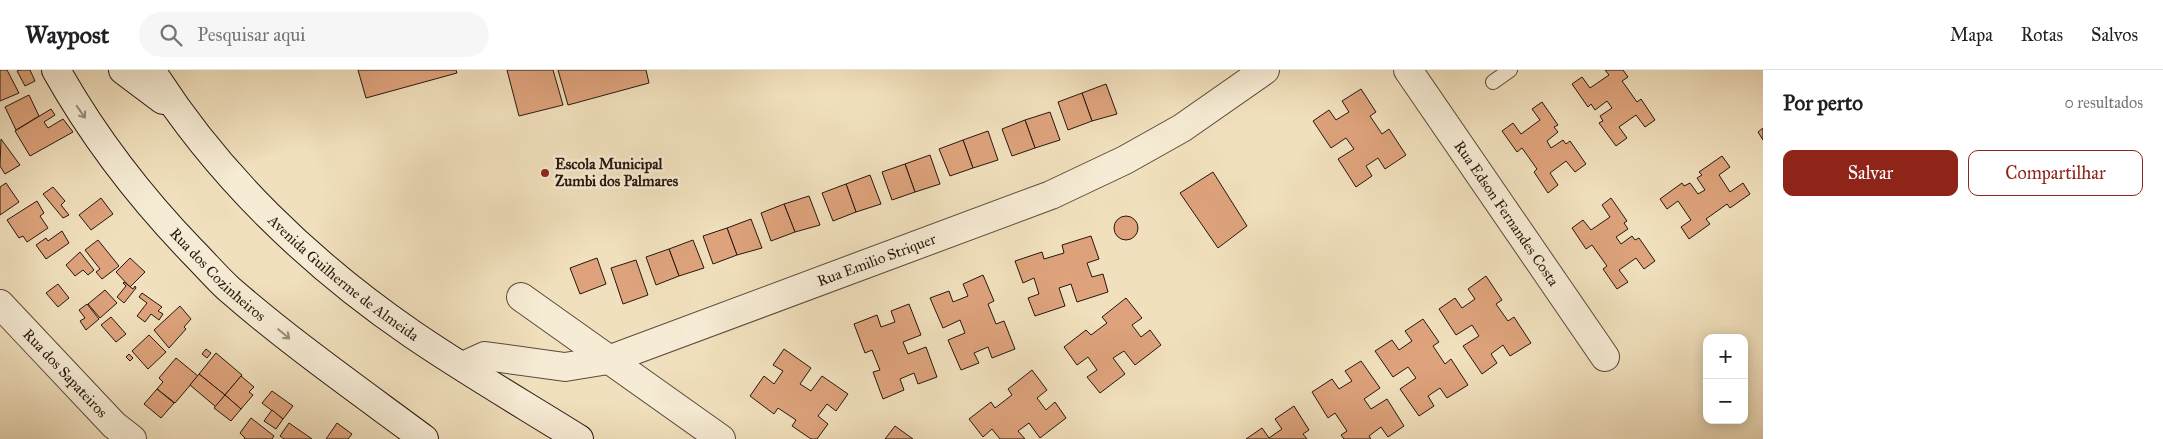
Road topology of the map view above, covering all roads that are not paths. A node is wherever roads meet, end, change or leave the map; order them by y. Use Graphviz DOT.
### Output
graph roads {
  1 [pos="56,70"];
  2 [pos="123,70"];
  3 [pos="152,70"];
  4 [pos="1265,70"];
  5 [pos="1408,70"];
  6 [pos="1510,70"];
  7 [pos="1493,82"];
  8 [pos="178,112"];
  9 [pos="521,297"];
  10 [pos="0,304"];
  11 [pos="1605,357"];
  12 [pos="608,360"];
  13 [pos="463,366"];
  14 [pos="132,439"];
  15 [pos="424,439"];
  16 [pos="578,439"];
  17 [pos="721,439"];
  1 -- 15 [label="street, Rua dos Cozinheiros, one-way"];
  2 -- 8 [label="street"];
  3 -- 8 [label="street, Avenida Guilherme de Almeida"];
  4 -- 12 [label="street, Rua Emilio Striquer"];
  5 -- 11 [label="street, Rua Edson Fernandes Costa"];
  6 -- 7 [label="lane"];
  8 -- 13 [label="street, Avenida Guilherme de Almeida"];
  9 -- 12 [label="street"];
  10 -- 14 [label="street, Rua dos Sapateiros"];
  12 -- 13 [label="street, Rua Emilio Striquer"];
  12 -- 17 [label="street"];
  13 -- 16 [label="street, Avenida Guilherme de Almeida"];
}
